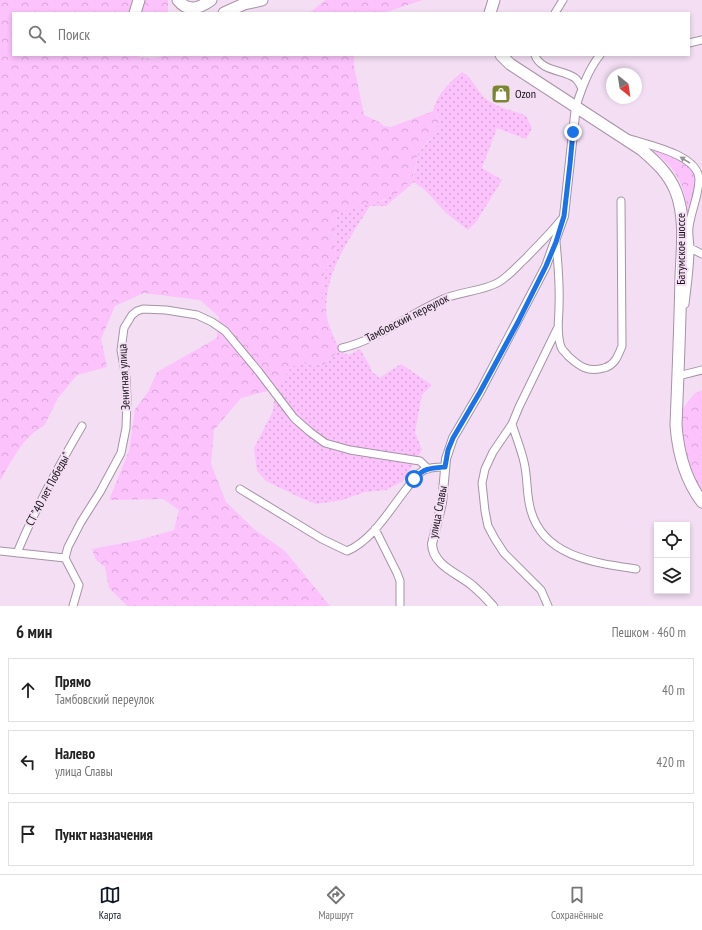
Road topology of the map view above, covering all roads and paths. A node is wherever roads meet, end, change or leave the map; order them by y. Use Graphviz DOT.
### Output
graph roads {
  1 [pos="138,0"];
  2 [pos="178,0"];
  3 [pos="211,0"];
  4 [pos="262,0"];
  5 [pos="494,0"];
  6 [pos="562,0"];
  7 [pos="135,12"];
  8 [pos="226,12"];
  9 [pos="490,12"];
  10 [pos="556,12"];
  11 [pos="702,40"];
  12 [pos="690,43"];
  13 [pos="503,56"];
  14 [pos="536,56"];
  15 [pos="599,56"];
  16 [pos="582,88"];
  17 [pos="576,106"];
  18 [pos="623,137"];
  19 [pos="620,201"];
  20 [pos="564,216"];
  21 [pos="556,242"];
  22 [pos="690,248"];
  23 [pos="702,254"];
  24 [pos="681,313"];
  25 [pos="558,329"];
  26 [pos="342,348"];
  27 [pos="702,370"];
  28 [pos="678,376"];
  29 [pos="512,424"];
  30 [pos="82,426"];
  31 [pos="445,467"];
  32 [pos="428,469"];
  33 [pos="240,489"];
  34 [pos="702,502"];
  35 [pos="375,529"];
  36 [pos="0,551"];
  37 [pos="17,553"];
  38 [pos="65,558"];
  39 [pos="636,569"];
  40 [pos="73,606"];
  41 [pos="400,606"];
  42 [pos="493,606"];
  43 [pos="548,606"];
  1 -- 7 [label="highway"];
  2 -- 3 [label="highway"];
  4 -- 8 [label="highway"];
  5 -- 9 [label="highway"];
  6 -- 10 [label="street"];
  11 -- 12 [label="street"];
  13 -- 17 [label="highway, Батумское шоссе"];
  14 -- 16 [label="street"];
  15 -- 16 [label="street"];
  16 -- 17 [label="street"];
  17 -- 18 [label="highway, Батумское шоссе"];
  17 -- 20 [label="street, улица Славы"];
  22 -- 18 [label="street, one-way"];
  18 -- 24 [label="highway, Батумское шоссе"];
  19 -- 25 [label="street"];
  20 -- 21 [label="street, улица Славы"];
  20 -- 26 [label="street, Тамбовский переулок"];
  21 -- 25 [label="street"];
  21 -- 31 [label="street, улица Славы"];
  22 -- 23 [label="street"];
  22 -- 24 [label="street"];
  24 -- 28 [label="highway, Батумское шоссе"];
  25 -- 29 [label="street"];
  27 -- 28 [label="street"];
  28 -- 34 [label="highway, Батумское шоссе"];
  29 -- 39 [label="street"];
  29 -- 43 [label="street"];
  30 -- 37 [label="street, СТ \"40 лет Победы\""];
  31 -- 32 [label="street"];
  31 -- 42 [label="street, улица Славы"];
  32 -- 35 [label="street"];
  32 -- 38 [label="street, Зенитная улица"];
  33 -- 35 [label="street"];
  35 -- 41 [label="street"];
  36 -- 37 [label="street"];
  37 -- 38 [label="street"];
  38 -- 40 [label="street"];
}
